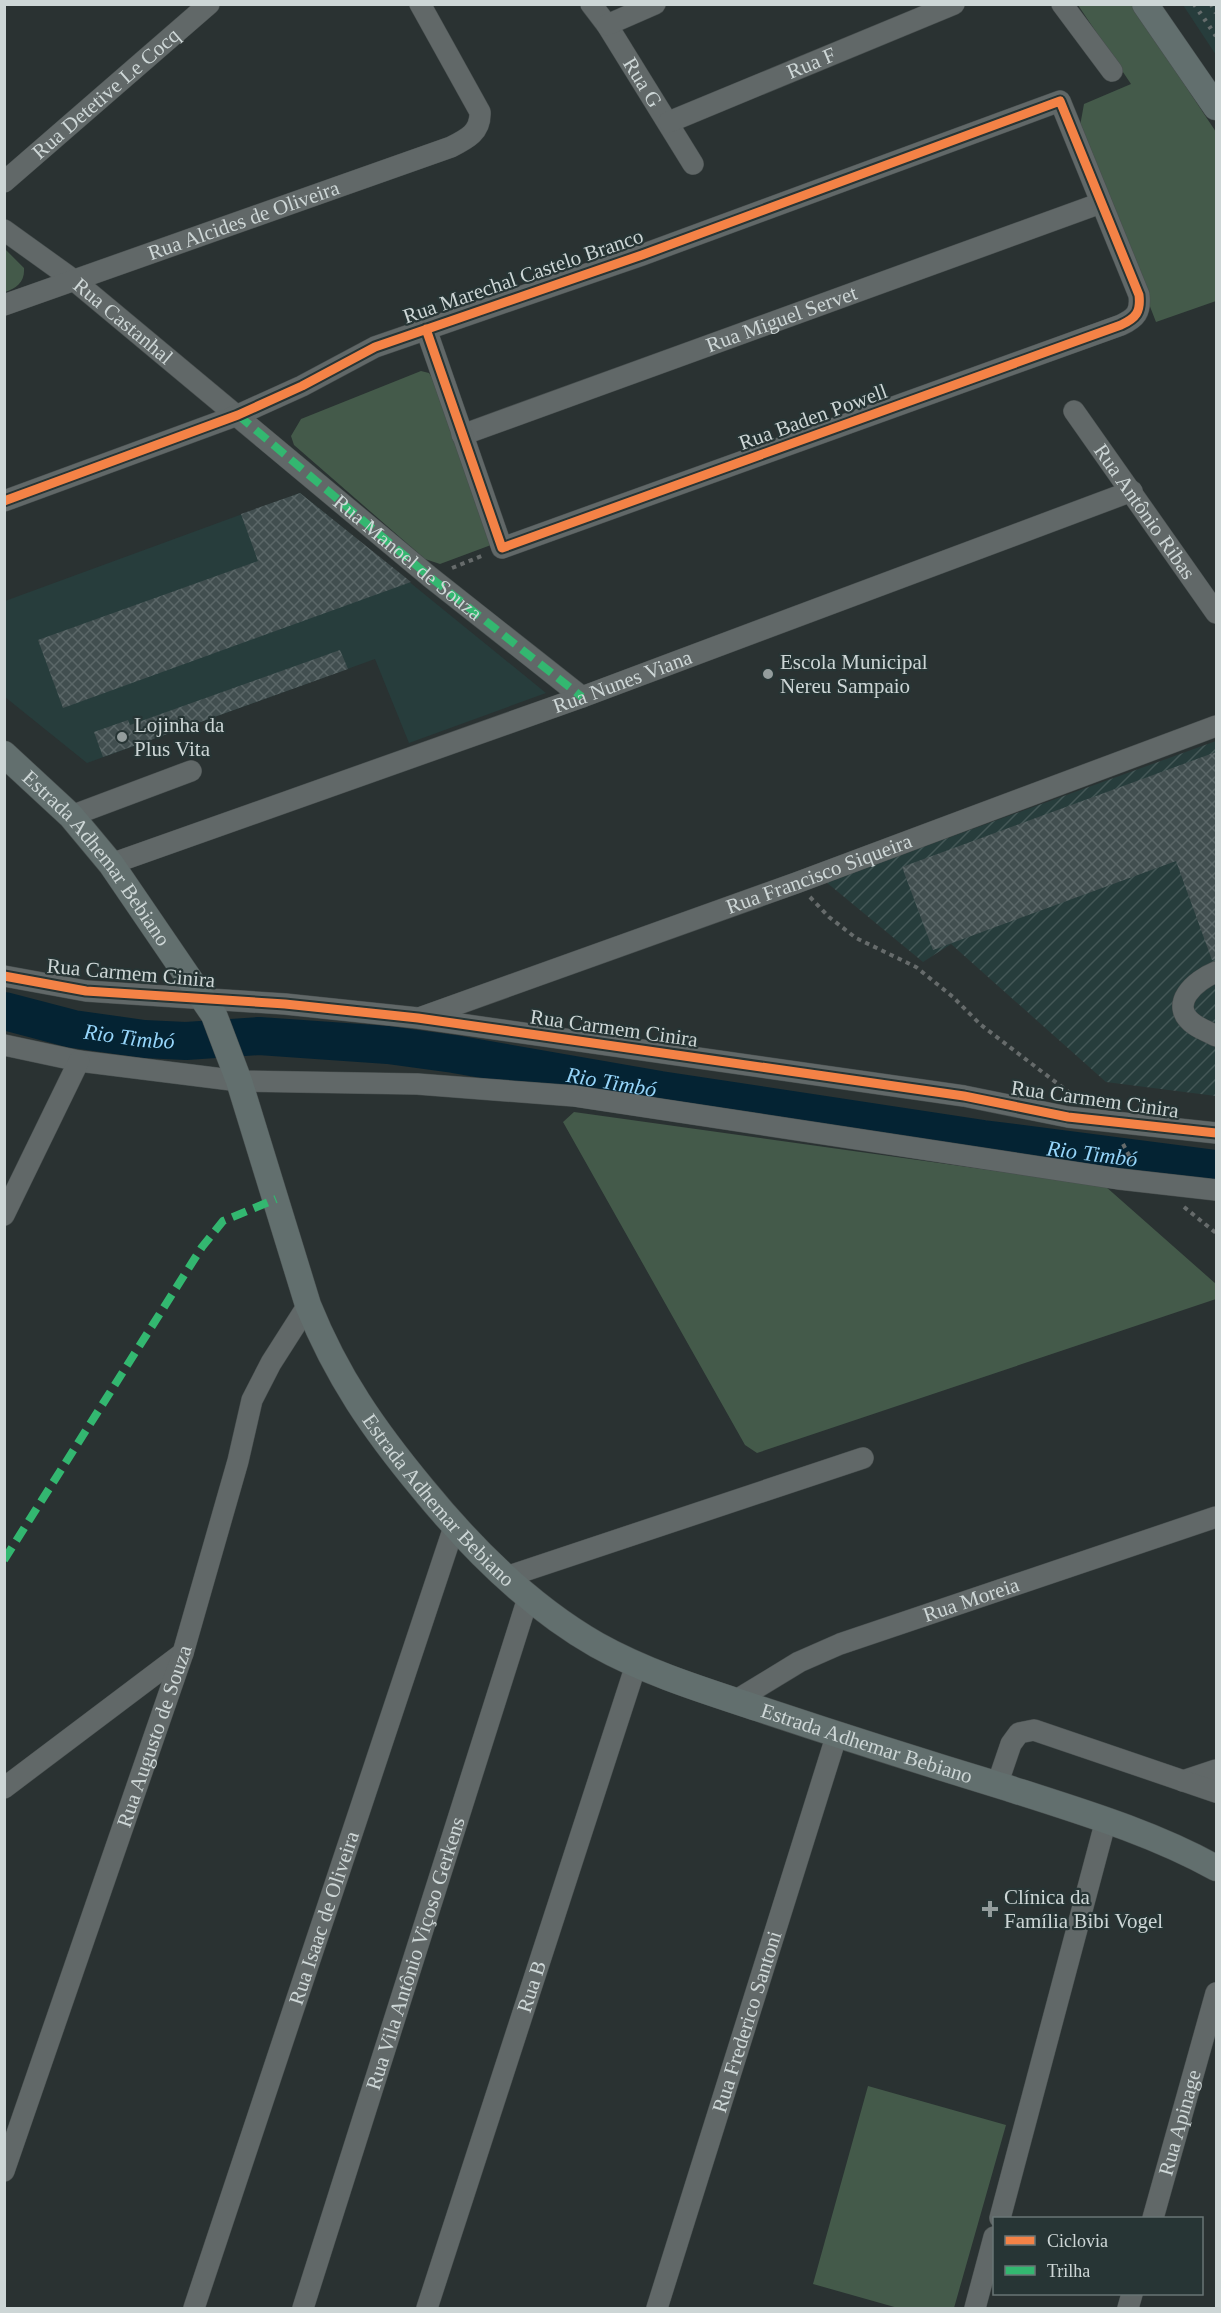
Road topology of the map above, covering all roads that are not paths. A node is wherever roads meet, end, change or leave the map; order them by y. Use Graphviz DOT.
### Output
graph roads {
  1 [pos="209,4"];
  2 [pos="420,4"];
  3 [pos="591,4"];
  4 [pos="655,4"];
  5 [pos="954,4"];
  6 [pos="1062,4"];
  7 [pos="1145,4"];
  8 [pos="607,24"];
  9 [pos="1112,71"];
  10 [pos="1060,101"];
  11 [pos="1216,107"];
  12 [pos="669,122"];
  13 [pos="693,164"];
  14 [pos="4,182"];
  15 [pos="1101,203"];
  16 [pos="4,230"];
  17 [pos="75,280"];
  18 [pos="4,305"];
  19 [pos="426,329"];
  20 [pos="1074,411"];
  21 [pos="238,415"];
  22 [pos="462,435"];
  23 [pos="1132,491"];
  24 [pos="4,501"];
  25 [pos="1216,613"];
  26 [pos="582,697"];
  27 [pos="1216,726"];
  28 [pos="4,754"];
  29 [pos="191,771"];
  30 [pos="71,816"];
  31 [pos="111,864"];
  32 [pos="1216,972"];
  33 [pos="4,976"];
  34 [pos="209,1006"];
  35 [pos="1216,1016"];
  36 [pos="418,1018"];
  37 [pos="1193,1024"];
  38 [pos="1216,1036"];
  39 [pos="4,1045"];
  40 [pos="79,1061"];
  41 [pos="236,1072"];
  42 [pos="1216,1133"];
  43 [pos="1216,1190"];
  44 [pos="4,1215"];
  45 [pos="308,1305"];
  46 [pos="863,1458"];
  47 [pos="1216,1517"];
  48 [pos="454,1527"];
  49 [pos="506,1577"];
  50 [pos="528,1598"];
  51 [pos="183,1653"];
  52 [pos="636,1665"];
  53 [pos="735,1701"];
  54 [pos="837,1734"];
  55 [pos="1216,1770"];
  56 [pos="1183,1781"];
  57 [pos="997,1785"];
  58 [pos="4,1788"];
  59 [pos="1216,1792"];
  60 [pos="1106,1820"];
  61 [pos="1216,1868"];
  62 [pos="1216,1993"];
  63 [pos="4,2171"];
  64 [pos="1000,2217"];
  65 [pos="1153,2217"];
  66 [pos="993,2241"];
  67 [pos="194,2308"];
  68 [pos="303,2308"];
  69 [pos="427,2308"];
  70 [pos="657,2308"];
  71 [pos="975,2308"];
  1 -- 14 [label="street, Rua Detetive Le Cocq"];
  2 -- 17 [label="street, Rua Alcides de Oliveira"];
  3 -- 8 [label="street, Rua G"];
  4 -- 8 [label="street"];
  5 -- 12 [label="street, Rua F"];
  6 -- 9 [label="street"];
  7 -- 11 [label="main road"];
  8 -- 12 [label="street, Rua G"];
  10 -- 15 [label="street, Rua Baden Powell"];
  10 -- 19 [label="street, Rua Marechal Castelo Branco"];
  12 -- 13 [label="street, Rua G"];
  15 -- 22 [label="street, Rua Miguel Servet"];
  15 -- 22 [label="street, Rua Baden Powell"];
  16 -- 17 [label="street, Rua Castanhal"];
  17 -- 18 [label="street, Rua Alcides de Oliveira"];
  17 -- 21 [label="street, Rua Castanhal"];
  19 -- 21 [label="street, Rua Marechal Castelo Branco"];
  19 -- 22 [label="street"];
  20 -- 23 [label="street, Rua Antônio Ribas"];
  21 -- 24 [label="street, Rua Marechal Castelo Branco"];
  21 -- 26 [label="street, Rua Manoel de Souza"];
  23 -- 25 [label="street, Rua Antônio Ribas"];
  23 -- 26 [label="street, Rua Nunes Viana"];
  26 -- 31 [label="street, Rua Nunes Viana"];
  27 -- 36 [label="street, Rua Francisco Siqueira"];
  28 -- 30 [label="main road, Estrada Adhemar Bebiano"];
  29 -- 30 [label="street"];
  30 -- 31 [label="main road, Estrada Adhemar Bebiano"];
  31 -- 34 [label="main road, Estrada Adhemar Bebiano"];
  32 -- 37 [label="street"];
  33 -- 34 [label="street, Rua Carmem Cinira"];
  34 -- 36 [label="street, Rua Carmem Cinira"];
  34 -- 41 [label="main road, Estrada Adhemar Bebiano"];
  35 -- 37 [label="street"];
  36 -- 42 [label="street, Rua Carmem Cinira"];
  37 -- 38 [label="street"];
  39 -- 40 [label="street"];
  40 -- 41 [label="street"];
  40 -- 44 [label="street"];
  41 -- 43 [label="street"];
  41 -- 45 [label="main road, Estrada Adhemar Bebiano"];
  45 -- 48 [label="main road, Estrada Adhemar Bebiano"];
  45 -- 51 [label="street, Rua Augusto de Souza"];
  46 -- 49 [label="street"];
  47 -- 53 [label="street, Rua Moreia"];
  48 -- 49 [label="main road, Estrada Adhemar Bebiano"];
  48 -- 67 [label="street, Rua Isaac de Oliveira"];
  49 -- 50 [label="main road, Estrada Adhemar Bebiano"];
  50 -- 52 [label="main road, Estrada Adhemar Bebiano"];
  50 -- 68 [label="street, Rua Vila Antônio Viçoso Gerkens"];
  51 -- 58 [label="street"];
  51 -- 63 [label="street, Rua Augusto de Souza"];
  52 -- 53 [label="main road, Estrada Adhemar Bebiano"];
  52 -- 69 [label="street, Rua B"];
  53 -- 54 [label="main road, Estrada Adhemar Bebiano"];
  54 -- 57 [label="main road, Estrada Adhemar Bebiano"];
  54 -- 70 [label="street, Rua Frederico Santoni"];
  55 -- 56 [label="street"];
  56 -- 57 [label="street"];
  56 -- 59 [label="street"];
  57 -- 60 [label="main road, Estrada Adhemar Bebiano"];
  60 -- 61 [label="main road, Estrada Adhemar Bebiano"];
  60 -- 64 [label="street"];
  62 -- 65 [label="street, Rua Apinage"];
  66 -- 71 [label="street"];
}
